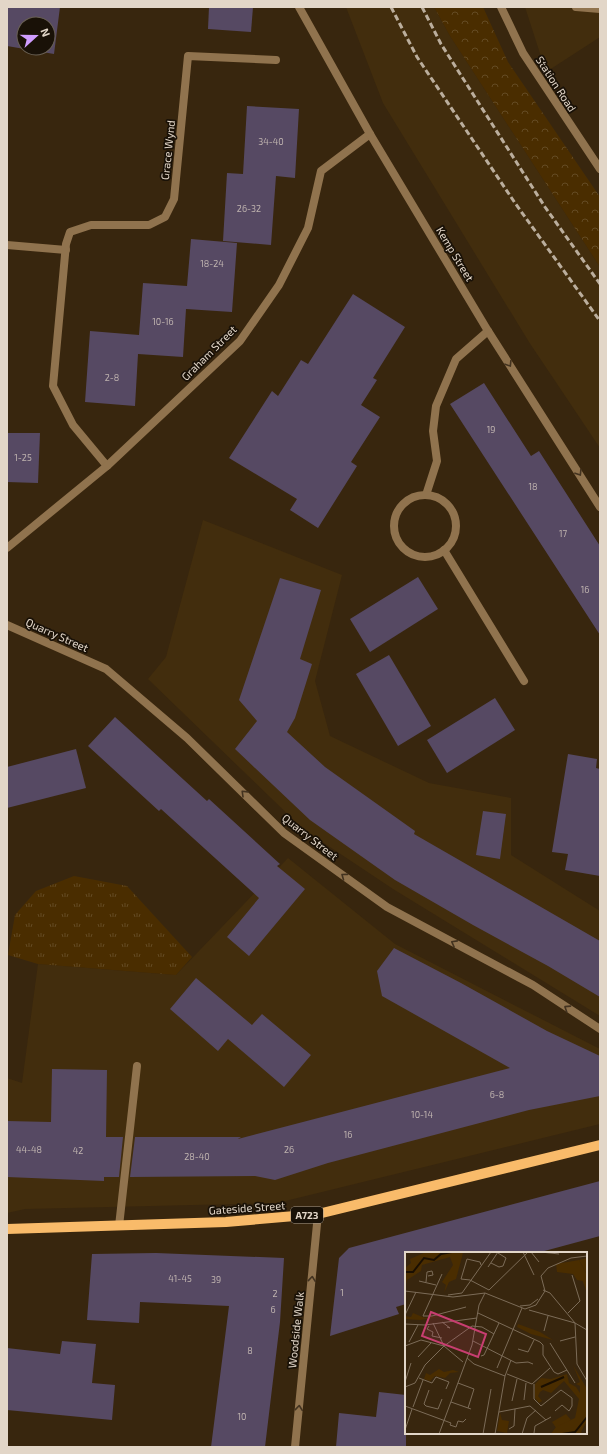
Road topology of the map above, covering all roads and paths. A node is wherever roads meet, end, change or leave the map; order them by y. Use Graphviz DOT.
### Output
graph roads {
  1 [pos="299,7"];
  2 [pos="501,7"];
  3 [pos="576,7"];
  4 [pos="600,8"];
  5 [pos="276,60"];
  6 [pos="370,134"];
  7 [pos="600,169"];
  8 [pos="7,245"];
  9 [pos="66,250"];
  10 [pos="488,331"];
  11 [pos="106,466"];
  12 [pos="426,495"];
  13 [pos="600,507"];
  14 [pos="7,548"];
  15 [pos="444,550"];
  16 [pos="7,625"];
  17 [pos="524,681"];
  18 [pos="600,1029"];
  19 [pos="137,1066"];
  20 [pos="600,1145"];
  21 [pos="318,1214"];
  22 [pos="118,1226"];
  23 [pos="7,1229"];
  24 [pos="295,1447"];
  1 -- 6 [label="street, Kemp Street"];
  2 -- 7 [label="street, Station Road"];
  3 -- 4 [label="street"];
  5 -- 9 [label="street, Grace Wynd"];
  6 -- 10 [label="street, Kemp Street"];
  6 -- 11 [label="street, Graham Street"];
  8 -- 9 [label="street"];
  9 -- 11 [label="street, Grace Wynd"];
  10 -- 12 [label="street"];
  10 -- 13 [label="street, Kemp Street, one-way"];
  11 -- 14 [label="street, Graham Street"];
  12 -- 15 [label="street"];
  12 -- 15 [label="street"];
  15 -- 17 [label="street"];
  18 -- 16 [label="street, Quarry Street, one-way"];
  19 -- 22 [label="street"];
  20 -- 21 [label="main road, Gateside Street / A723"];
  21 -- 22 [label="main road, Gateside Street / A723"];
  24 -- 21 [label="street, Woodside Walk, one-way"];
  22 -- 23 [label="main road, Gateside Street / A723"];
}
